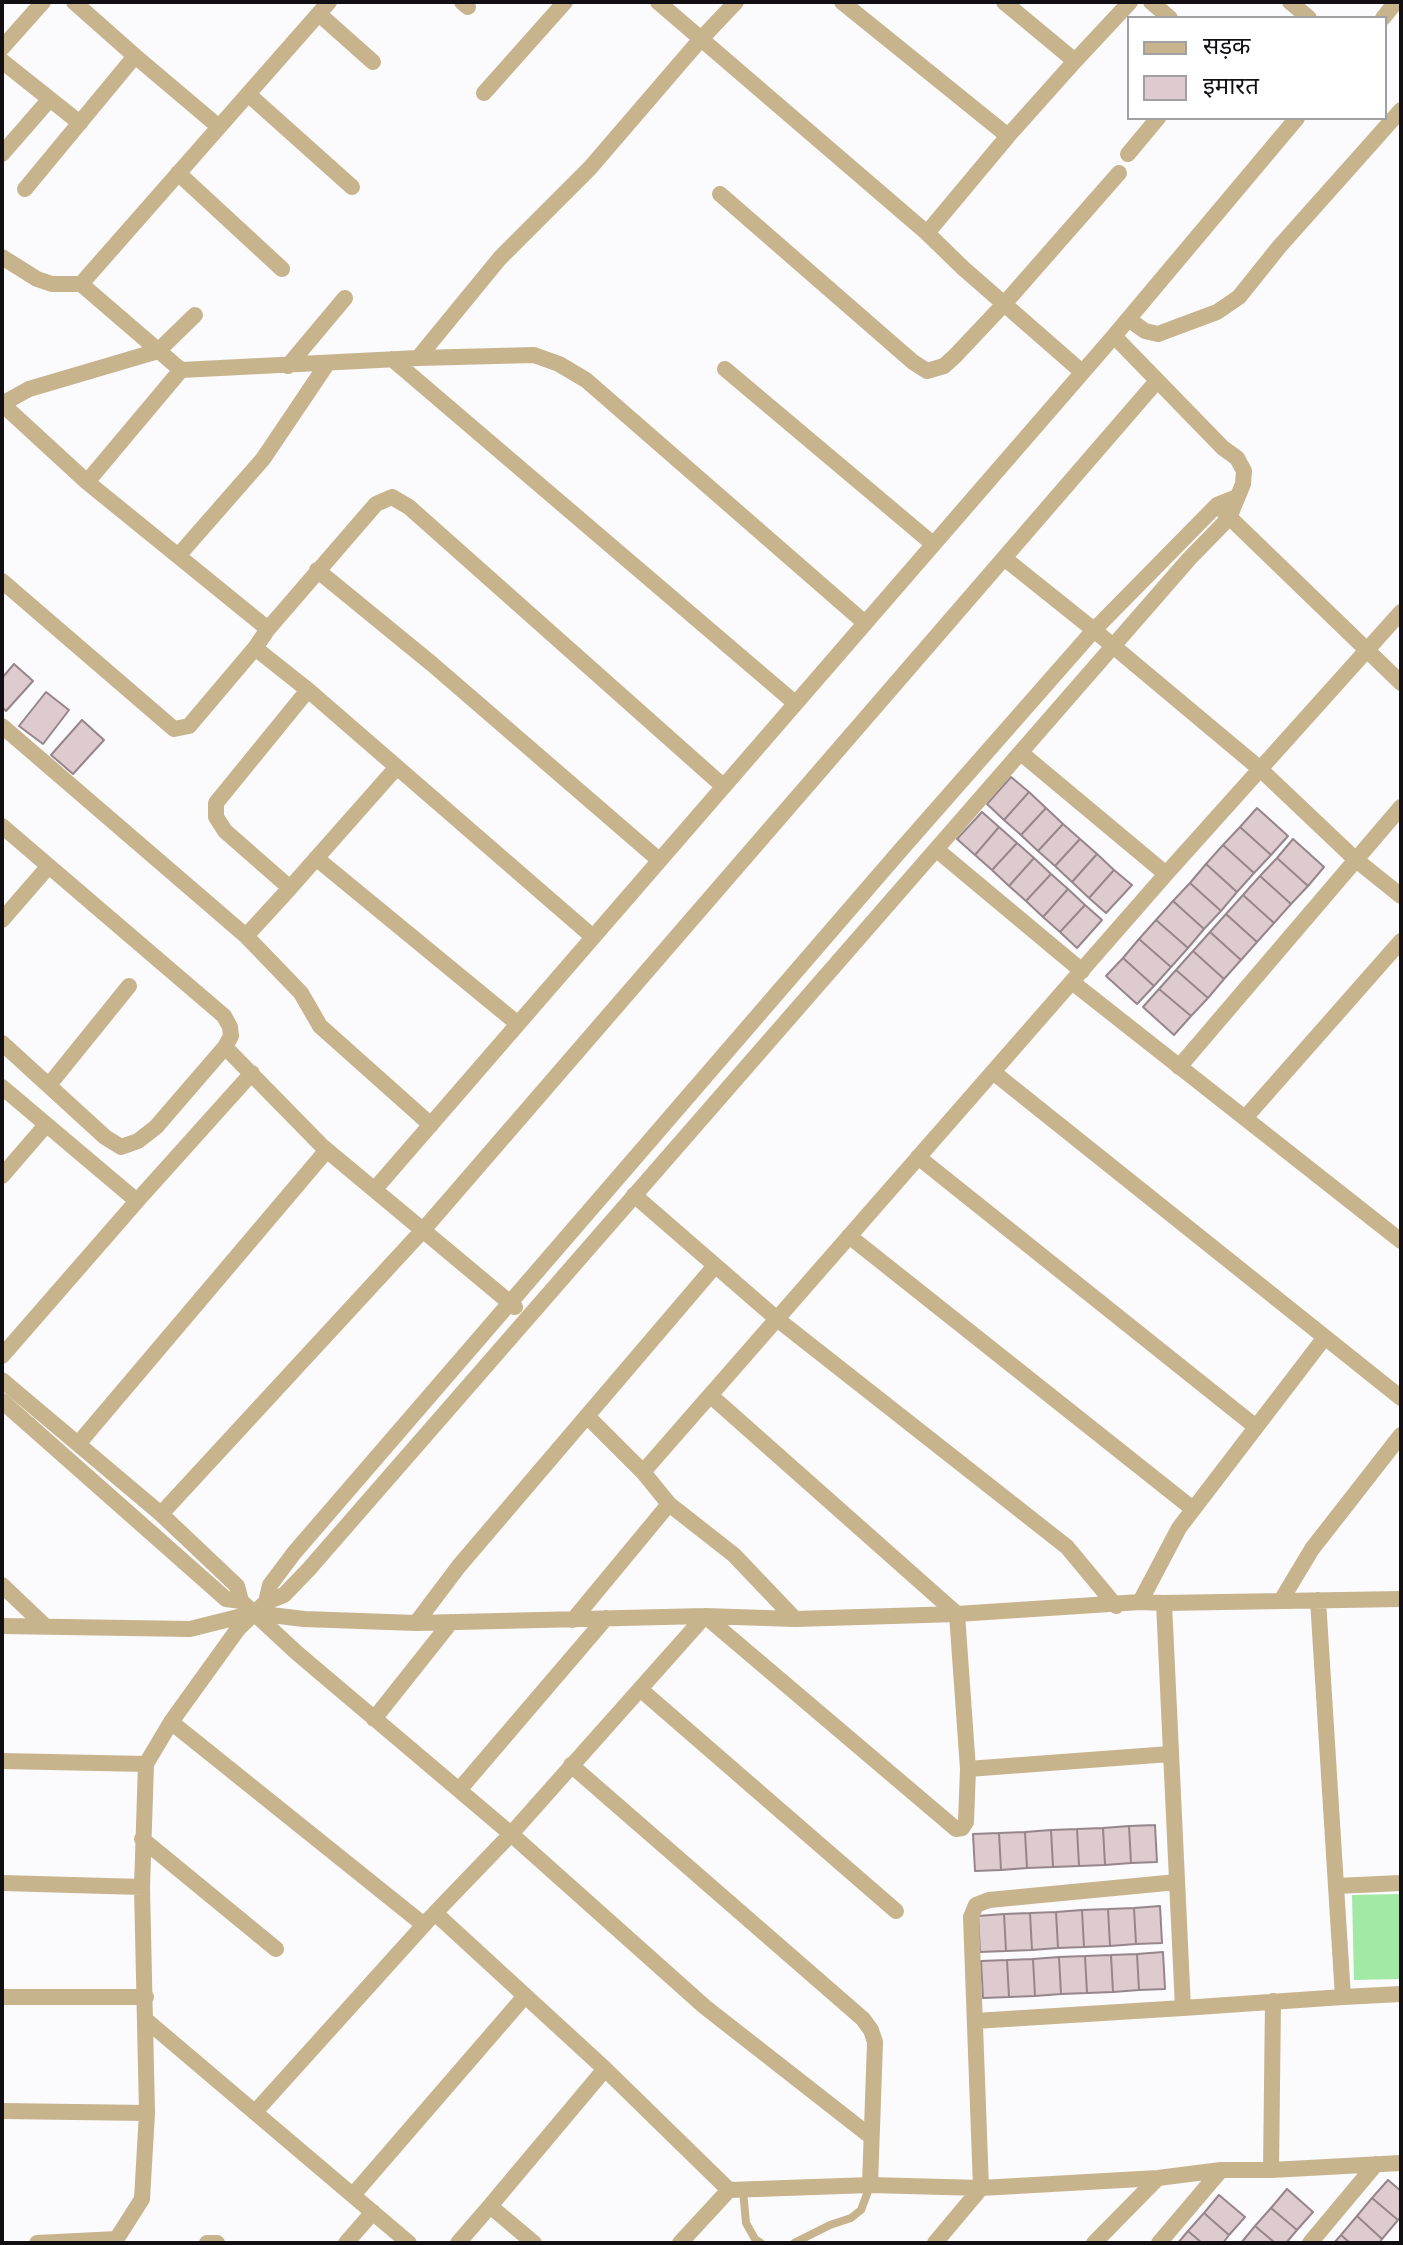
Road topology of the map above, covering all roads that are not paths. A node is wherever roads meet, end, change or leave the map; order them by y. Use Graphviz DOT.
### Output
graph roads {
  1 [pos="43,2"];
  2 [pos="74,2"];
  3 [pos="565,2"];
  4 [pos="658,2"];
  5 [pos="736,2"];
  6 [pos="842,2"];
  7 [pos="1004,2"];
  8 [pos="1130,2"];
  9 [pos="1151,2"];
  10 [pos="1290,2"];
  11 [pos="324,8"];
  12 [pos="1168,16"];
  13 [pos="1307,16"];
  14 [pos="700,40"];
  15 [pos="2,48"];
  16 [pos="135,56"];
  17 [pos="2,61"];
  18 [pos="1075,61"];
  19 [pos="373,62"];
  20 [pos="484,93"];
  21 [pos="248,94"];
  22 [pos="49,100"];
  23 [pos="1401,110"];
  24 [pos="1156,120"];
  25 [pos="1293,120"];
  26 [pos="80,123"];
  27 [pos="219,127"];
  28 [pos="1008,136"];
  29 [pos="2,154"];
  30 [pos="1128,154"];
  31 [pos="178,173"];
  32 [pos="1119,173"];
  33 [pos="352,187"];
  34 [pos="25,189"];
  35 [pos="720,194"];
  36 [pos="927,233"];
  37 [pos="2,257"];
  38 [pos="282,269"];
  39 [pos="81,284"];
  40 [pos="345,298"];
  41 [pos="1005,303"];
  42 [pos="195,315"];
  43 [pos="1128,319"];
  44 [pos="1114,336"];
  45 [pos="158,351"];
  46 [pos="418,358"];
  47 [pos="392,359"];
  48 [pos="327,364"];
  49 [pos="288,366"];
  50 [pos="725,369"];
  51 [pos="181,370"];
  52 [pos="1082,372"];
  53 [pos="1157,381"];
  54 [pos="2,404"];
  55 [pos="87,482"];
  56 [pos="1237,497"];
  57 [pos="1217,505"];
  58 [pos="1229,518"];
  59 [pos="933,544"];
  60 [pos="178,556"];
  61 [pos="1004,558"];
  62 [pos="317,570"];
  63 [pos="2,581"];
  64 [pos="1401,612"];
  65 [pos="865,623"];
  66 [pos="268,629"];
  67 [pos="1094,630"];
  68 [pos="1114,646"];
  69 [pos="255,648"];
  70 [pos="1365,651"];
  71 [pos="1401,683"];
  72 [pos="308,690"];
  73 [pos="795,703"];
  74 [pos="2,726"];
  75 [pos="1021,753"];
  76 [pos="397,767"];
  77 [pos="1259,768"];
  78 [pos="723,786"];
  79 [pos="1401,807"];
  80 [pos="2,826"];
  81 [pos="937,850"];
  82 [pos="316,858"];
  83 [pos="1355,859"];
  84 [pos="659,860"];
  85 [pos="48,867"];
  86 [pos="1166,874"];
  87 [pos="290,888"];
  88 [pos="1401,896"];
  89 [pos="2,920"];
  90 [pos="246,936"];
  91 [pos="593,937"];
  92 [pos="1401,941"];
  93 [pos="1077,976"];
  94 [pos="129,986"];
  95 [pos="518,1024"];
  96 [pos="2,1043"];
  97 [pos="225,1047"];
  98 [pos="1179,1067"];
  99 [pos="993,1072"];
  100 [pos="252,1073"];
  101 [pos="49,1085"];
  102 [pos="2,1087"];
  103 [pos="1245,1118"];
  104 [pos="46,1125"];
  105 [pos="431,1125"];
  106 [pos="327,1150"];
  107 [pos="918,1157"];
  108 [pos="2,1176"];
  109 [pos="375,1189"];
  110 [pos="634,1195"];
  111 [pos="137,1201"];
  112 [pos="424,1229"];
  113 [pos="849,1236"];
  114 [pos="1401,1241"];
  115 [pos="714,1267"];
  116 [pos="509,1302"];
  117 [pos="528,1318"];
  118 [pos="777,1319"];
  119 [pos="1325,1337"];
  120 [pos="2,1356"];
  121 [pos="2,1380"];
  122 [pos="711,1396"];
  123 [pos="1401,1398"];
  124 [pos="2,1401"];
  125 [pos="587,1416"];
  126 [pos="1256,1427"];
  127 [pos="1401,1435"];
  128 [pos="78,1444"];
  129 [pos="643,1472"];
  130 [pos="669,1504"];
  131 [pos="1193,1509"];
  132 [pos="161,1514"];
  133 [pos="2,1585"];
  134 [pos="1282,1599"];
  135 [pos="1401,1599"];
  136 [pos="1318,1600"];
  137 [pos="241,1601"];
  138 [pos="1140,1602"];
  139 [pos="1164,1603"];
  140 [pos="1116,1606"];
  141 [pos="260,1607"];
  142 [pos="957,1614"];
  143 [pos="705,1616"];
  144 [pos="606,1618"];
  145 [pos="795,1619"];
  146 [pos="573,1620"];
  147 [pos="451,1622"];
  148 [pos="416,1623"];
  149 [pos="44,1625"];
  150 [pos="2,1626"];
  151 [pos="640,1689"];
  152 [pos="374,1719"];
  153 [pos="171,1722"];
  154 [pos="1170,1754"];
  155 [pos="2,1761"];
  156 [pos="146,1764"];
  157 [pos="571,1765"];
  158 [pos="968,1769"];
  159 [pos="459,1790"];
  160 [pos="511,1834"];
  161 [pos="142,1839"];
  162 [pos="1177,1882"];
  163 [pos="2,1883"];
  164 [pos="1401,1883"];
  165 [pos="1336,1886"];
  166 [pos="142,1887"];
  167 [pos="896,1911"];
  168 [pos="430,1919"];
  169 [pos="276,1949"];
  170 [pos="1401,1994"];
  171 [pos="525,1996"];
  172 [pos="2,1997"];
  173 [pos="146,1997"];
  174 [pos="1343,1997"];
  175 [pos="1273,2001"];
  176 [pos="1183,2008"];
  177 [pos="146,2020"];
  178 [pos="975,2021"];
  179 [pos="605,2069"];
  180 [pos="2,2111"];
  181 [pos="256,2111"];
  182 [pos="147,2113"];
  183 [pos="870,2136"];
  184 [pos="1401,2163"];
  185 [pos="1376,2164"];
  186 [pos="1221,2170"];
  187 [pos="1271,2170"];
  188 [pos="1158,2178"];
  189 [pos="870,2185"];
  190 [pos="981,2188"];
  191 [pos="736,2190"];
  192 [pos="353,2195"];
  193 [pos="490,2206"];
  194 [pos="373,2212"];
  195 [pos="116,2241"];
  196 [pos="37,2243"];
  197 [pos="207,2243"];
  198 [pos="217,2243"];
  199 [pos="346,2243"];
  200 [pos="409,2243"];
  201 [pos="458,2243"];
  202 [pos="534,2243"];
  203 [pos="680,2243"];
  204 [pos="761,2243"];
  205 [pos="794,2243"];
  206 [pos="935,2243"];
  207 [pos="1094,2243"];
  208 [pos="1159,2243"];
  209 [pos="1310,2243"];
  1 -- 15 [label="street"];
  2 -- 16 [label="street"];
  3 -- 20 [label="street"];
  4 -- 14 [label="street"];
  5 -- 14 [label="street"];
  6 -- 28 [label="street"];
  7 -- 18 [label="street"];
  8 -- 18 [label="street"];
  9 -- 12 [label="street"];
  10 -- 13 [label="street"];
  11 -- 19 [label="street"];
  11 -- 21 [label="street"];
  14 -- 36 [label="street"];
  14 -- 46 [label="street"];
  16 -- 26 [label="street"];
  16 -- 27 [label="street"];
  17 -- 22 [label="street"];
  18 -- 28 [label="street"];
  21 -- 27 [label="street"];
  21 -- 33 [label="street"];
  22 -- 26 [label="street"];
  22 -- 29 [label="street"];
  23 -- 43 [label="street"];
  24 -- 30 [label="street"];
  25 -- 43 [label="street"];
  26 -- 34 [label="street"];
  27 -- 31 [label="street"];
  28 -- 36 [label="street"];
  31 -- 38 [label="street"];
  31 -- 39 [label="street"];
  32 -- 41 [label="street"];
  35 -- 41 [label="street"];
  36 -- 41 [label="street"];
  37 -- 39 [label="street"];
  39 -- 45 [label="street"];
  40 -- 49 [label="street"];
  41 -- 52 [label="street"];
  42 -- 45 [label="street"];
  43 -- 44 [label="street"];
  44 -- 52 [label="street"];
  44 -- 53 [label="street"];
  45 -- 51 [label="street"];
  45 -- 54 [label="street"];
  46 -- 47 [label="street"];
  46 -- 65 [label="street"];
  47 -- 48 [label="street"];
  47 -- 73 [label="street"];
  48 -- 49 [label="street"];
  48 -- 60 [label="street"];
  49 -- 51 [label="street"];
  50 -- 59 [label="street"];
  51 -- 55 [label="street"];
  52 -- 59 [label="street"];
  53 -- 56 [label="street"];
  53 -- 61 [label="street"];
  54 -- 55 [label="street"];
  55 -- 60 [label="street"];
  56 -- 57 [label="street"];
  56 -- 58 [label="street"];
  57 -- 58 [label="street"];
  57 -- 67 [label="street"];
  58 -- 68 [label="street"];
  58 -- 70 [label="street"];
  59 -- 65 [label="street"];
  60 -- 66 [label="street"];
  61 -- 67 [label="street"];
  61 -- 112 [label="street"];
  62 -- 66 [label="street"];
  62 -- 78 [label="street"];
  62 -- 84 [label="street"];
  63 -- 69 [label="street"];
  64 -- 70 [label="street"];
  65 -- 73 [label="street"];
  66 -- 69 [label="street"];
  67 -- 68 [label="street"];
  67 -- 116 [label="street"];
  68 -- 75 [label="street"];
  68 -- 77 [label="street"];
  69 -- 72 [label="street"];
  70 -- 71 [label="street"];
  70 -- 77 [label="street"];
  72 -- 76 [label="street"];
  72 -- 87 [label="street"];
  73 -- 78 [label="street"];
  74 -- 90 [label="street"];
  75 -- 81 [label="street"];
  75 -- 86 [label="street"];
  76 -- 82 [label="street"];
  76 -- 91 [label="street"];
  77 -- 83 [label="street"];
  77 -- 86 [label="street"];
  78 -- 84 [label="street"];
  79 -- 83 [label="street"];
  80 -- 85 [label="street"];
  81 -- 93 [label="street"];
  81 -- 110 [label="street"];
  82 -- 87 [label="street"];
  82 -- 95 [label="street"];
  83 -- 88 [label="street"];
  83 -- 98 [label="street"];
  84 -- 91 [label="street"];
  85 -- 89 [label="street"];
  85 -- 97 [label="street"];
  86 -- 93 [label="street"];
  87 -- 90 [label="street"];
  90 -- 105 [label="street"];
  91 -- 95 [label="street"];
  92 -- 103 [label="street"];
  93 -- 98 [label="street"];
  93 -- 99 [label="street"];
  94 -- 101 [label="street"];
  95 -- 105 [label="street"];
  96 -- 101 [label="street"];
  97 -- 100 [label="street"];
  97 -- 101 [label="street"];
  98 -- 103 [label="street"];
  99 -- 107 [label="street"];
  99 -- 119 [label="street"];
  100 -- 106 [label="street"];
  100 -- 111 [label="street"];
  102 -- 104 [label="street"];
  103 -- 114 [label="street"];
  104 -- 108 [label="street"];
  104 -- 111 [label="street"];
  105 -- 109 [label="street"];
  106 -- 109 [label="street"];
  106 -- 128 [label="street"];
  107 -- 113 [label="street"];
  107 -- 126 [label="street"];
  109 -- 112 [label="street"];
  110 -- 115 [label="street"];
  110 -- 117 [label="street"];
  111 -- 120 [label="street"];
  112 -- 116 [label="street"];
  112 -- 132 [label="street"];
  113 -- 118 [label="street"];
  113 -- 131 [label="street"];
  115 -- 118 [label="street"];
  115 -- 125 [label="street"];
  116 -- 117 [label="street"];
  116 -- 141 [label="street"];
  117 -- 141 [label="street"];
  118 -- 122 [label="street"];
  118 -- 140 [label="street"];
  119 -- 123 [label="street"];
  119 -- 126 [label="street"];
  121 -- 128 [label="street"];
  122 -- 129 [label="street"];
  122 -- 142 [label="street"];
  124 -- 137 [label="street"];
  125 -- 129 [label="street"];
  125 -- 148 [label="street"];
  126 -- 131 [label="street"];
  127 -- 134 [label="street"];
  128 -- 132 [label="street"];
  129 -- 130 [label="street"];
  130 -- 145 [label="street"];
  130 -- 146 [label="street"];
  131 -- 138 [label="street"];
  132 -- 137 [label="street"];
  133 -- 149 [label="street"];
  134 -- 136 [label="street"];
  134 -- 139 [label="street"];
  135 -- 136 [label="street"];
  136 -- 165 [label="street"];
  137 -- 141 [label="street"];
  138 -- 139 [label="street"];
  138 -- 140 [label="street"];
  139 -- 154 [label="street"];
  140 -- 142 [label="street"];
  141 -- 148 [label="street"];
  141 -- 149 [label="street"];
  141 -- 152 [label="street"];
  141 -- 153 [label="street"];
  142 -- 145 [label="street"];
  142 -- 158 [label="street"];
  143 -- 144 [label="street"];
  143 -- 145 [label="street"];
  143 -- 151 [label="street"];
  143 -- 158 [label="street"];
  144 -- 146 [label="street"];
  144 -- 159 [label="street"];
  146 -- 147 [label="street"];
  147 -- 148 [label="street"];
  147 -- 152 [label="street"];
  149 -- 150 [label="street"];
  151 -- 157 [label="street"];
  151 -- 167 [label="street"];
  152 -- 159 [label="street"];
  153 -- 156 [label="street"];
  153 -- 168 [label="street"];
  154 -- 158 [label="street"];
  154 -- 162 [label="street"];
  155 -- 156 [label="street"];
  156 -- 161 [label="street"];
  157 -- 160 [label="street"];
  157 -- 183 [label="street"];
  159 -- 160 [label="street"];
  160 -- 168 [label="street"];
  160 -- 183 [label="street"];
  161 -- 166 [label="street"];
  161 -- 169 [label="street"];
  162 -- 176 [label="street"];
  162 -- 178 [label="street"];
  163 -- 166 [label="street"];
  164 -- 165 [label="street"];
  165 -- 174 [label="street"];
  166 -- 173 [label="street"];
  168 -- 171 [label="street"];
  168 -- 181 [label="street"];
  170 -- 174 [label="street"];
  171 -- 179 [label="street"];
  171 -- 192 [label="street"];
  172 -- 173 [label="street"];
  173 -- 177 [label="street"];
  174 -- 175 [label="street"];
  175 -- 176 [label="street"];
  175 -- 187 [label="street"];
  176 -- 178 [label="street"];
  177 -- 181 [label="street"];
  177 -- 182 [label="street"];
  178 -- 190 [label="street"];
  179 -- 191 [label="street"];
  179 -- 193 [label="street"];
  180 -- 182 [label="street"];
  181 -- 192 [label="street"];
  182 -- 195 [label="street"];
  183 -- 189 [label="street"];
  184 -- 185 [label="street"];
  185 -- 187 [label="street"];
  185 -- 209 [label="street"];
  186 -- 187 [label="street"];
  186 -- 188 [label="street"];
  186 -- 208 [label="street"];
  188 -- 190 [label="street"];
  188 -- 207 [label="street"];
  189 -- 190 [label="street"];
  189 -- 191 [label="street"];
  189 -- 205 [label="lane"];
  190 -- 206 [label="street"];
  191 -- 203 [label="street"];
  191 -- 204 [label="lane"];
  192 -- 194 [label="street"];
  193 -- 201 [label="street"];
  193 -- 202 [label="street"];
  194 -- 199 [label="street"];
  194 -- 200 [label="street"];
  195 -- 196 [label="street"];
  197 -- 198 [label="street"];
}
